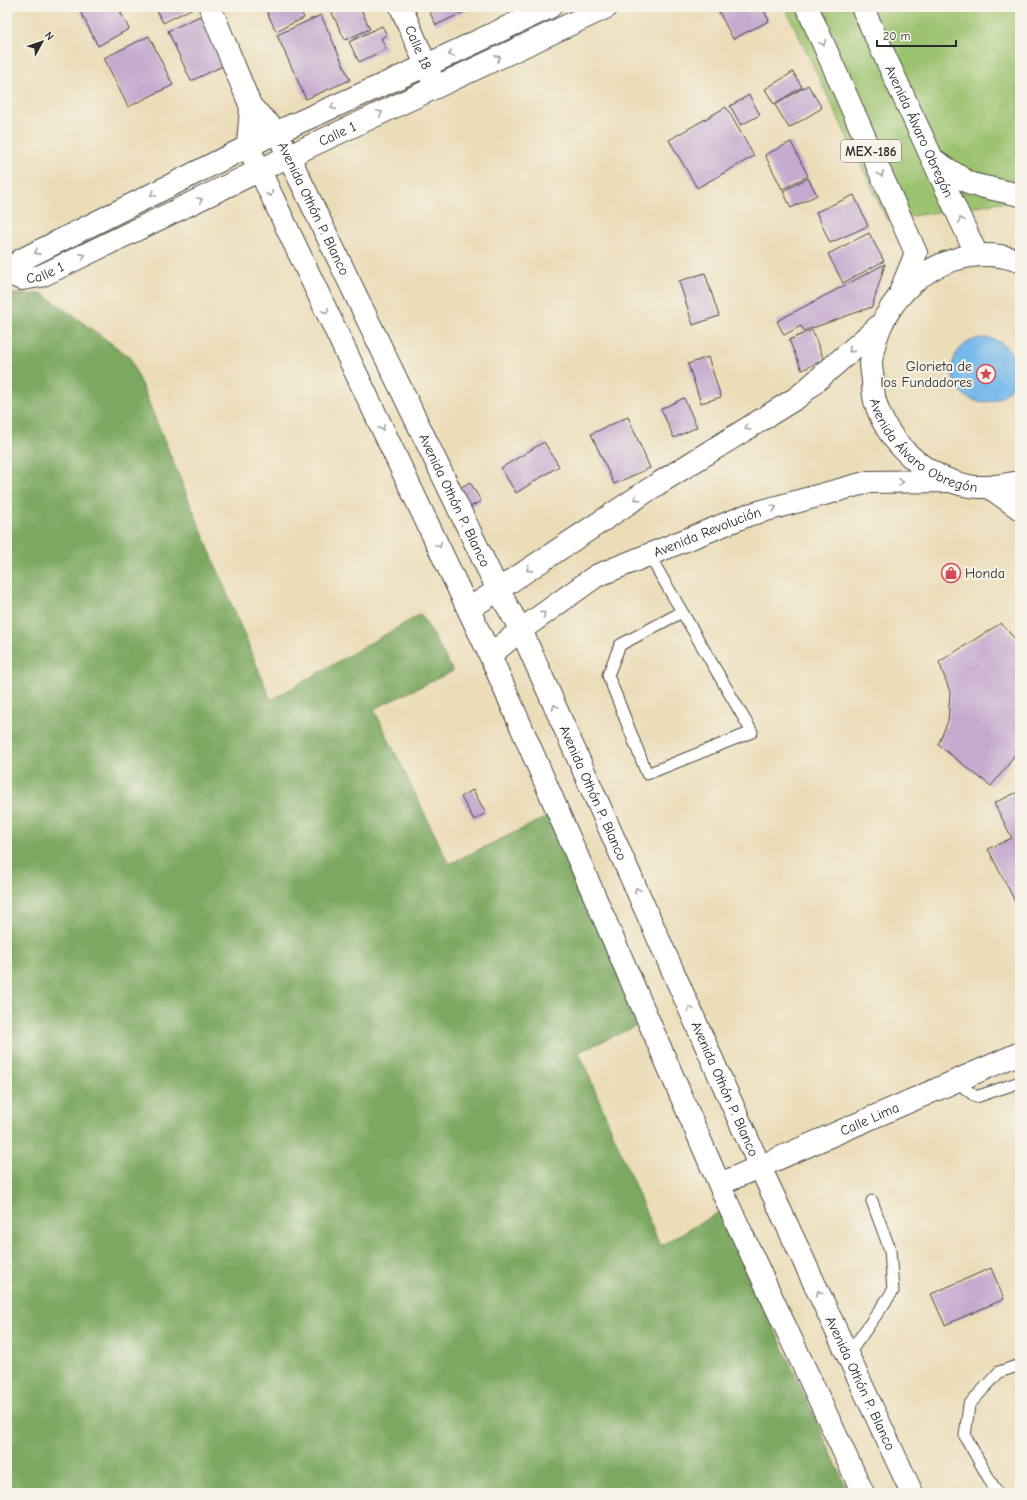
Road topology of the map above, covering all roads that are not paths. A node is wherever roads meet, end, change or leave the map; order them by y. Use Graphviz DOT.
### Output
graph roads {
  1 [pos="210,7"];
  2 [pos="401,7"];
  3 [pos="550,7"];
  4 [pos="607,7"];
  5 [pos="807,7"];
  6 [pos="862,7"];
  7 [pos="427,65"];
  8 [pos="435,87"];
  9 [pos="251,107"];
  10 [pos="276,132"];
  11 [pos="248,146"];
  12 [pos="288,156"];
  13 [pos="935,162"];
  14 [pos="259,171"];
  15 [pos="1020,195"];
  16 [pos="1020,244"];
  17 [pos="977,255"];
  18 [pos="1010,258"];
  19 [pos="7,274"];
  20 [pos="898,297"];
  21 [pos="880,325"];
  22 [pos="951,481"];
  23 [pos="1020,482"];
  24 [pos="989,487"];
  25 [pos="1020,509"];
  26 [pos="649,555"];
  27 [pos="498,590"];
  28 [pos="469,609"];
  29 [pos="682,612"];
  30 [pos="521,630"];
  31 [pos="490,655"];
  32 [pos="1020,1053"];
  33 [pos="956,1081"];
  34 [pos="1020,1085"];
  35 [pos="760,1167"];
  36 [pos="720,1184"];
  37 [pos="872,1201"];
  38 [pos="848,1355"];
  39 [pos="1020,1365"];
  40 [pos="863,1493"];
  41 [pos="912,1493"];
  42 [pos="997,1493"];
  1 -- 9 [label="street, Avenida Othón P. Blanco"];
  2 -- 7 [label="street, Calle 18"];
  3 -- 7 [label="street, Calle 1, one-way"];
  8 -- 4 [label="street, Calle 1, one-way"];
  5 -- 20 [label="street, Avenida Álvaro Obregón / MEX-186, one-way"];
  6 -- 13 [label="street, Avenida Álvaro Obregón"];
  7 -- 8 [label="street, Calle 18"];
  7 -- 10 [label="street, Calle 1, one-way"];
  12 -- 8 [label="street, Calle 1, one-way"];
  9 -- 10 [label="street, Avenida Othón P. Blanco"];
  9 -- 11 [label="street, Avenida Othón P. Blanco"];
  10 -- 11 [label="street, Calle 1"];
  10 -- 12 [label="street, Avenida Othón P. Blanco"];
  11 -- 14 [label="street, Avenida Othón P. Blanco"];
  11 -- 19 [label="street, Calle 1, one-way"];
  12 -- 14 [label="street, Calle 1"];
  12 -- 27 [label="street, Avenida Othón P. Blanco"];
  13 -- 15 [label="street"];
  17 -- 13 [label="street, Avenida Álvaro Obregón, one-way"];
  19 -- 14 [label="street, Calle 1, one-way"];
  14 -- 28 [label="street, Avenida Othón P. Blanco, one-way"];
  16 -- 18 [label="street"];
  17 -- 18 [label="street, Avenida Álvaro Obregón"];
  17 -- 20 [label="street, Avenida Álvaro Obregón"];
  20 -- 21 [label="street, Avenida Álvaro Obregón"];
  21 -- 22 [label="street, Avenida Álvaro Obregón"];
  21 -- 27 [label="street, one-way"];
  22 -- 24 [label="street, Avenida Álvaro Obregón"];
  26 -- 22 [label="street, Avenida Revolución, one-way"];
  23 -- 24 [label="street, Avenida Álvaro Obregón"];
  24 -- 25 [label="street, Avenida Álvaro Obregón"];
  26 -- 29 [label="lane"];
  30 -- 26 [label="street, Avenida Revolución, one-way"];
  27 -- 28 [label="street"];
  27 -- 30 [label="street, Avenida Othón P. Blanco"];
  28 -- 31 [label="street, Avenida Othón P. Blanco"];
  29 -- 29 [label="lane"];
  30 -- 31 [label="street, Avenida Revolución"];
  35 -- 30 [label="street, Avenida Othón P. Blanco, one-way"];
  31 -- 36 [label="street, Avenida Othón P. Blanco"];
  32 -- 33 [label="street, Calle Lima"];
  33 -- 34 [label="lane"];
  33 -- 35 [label="street, Calle Lima"];
  35 -- 36 [label="street, Calle Lima"];
  38 -- 35 [label="street, Avenida Othón P. Blanco, one-way"];
  36 -- 40 [label="street, Avenida Othón P. Blanco"];
  37 -- 38 [label="lane"];
  38 -- 41 [label="street, Avenida Othón P. Blanco"];
  39 -- 42 [label="lane"];
}
